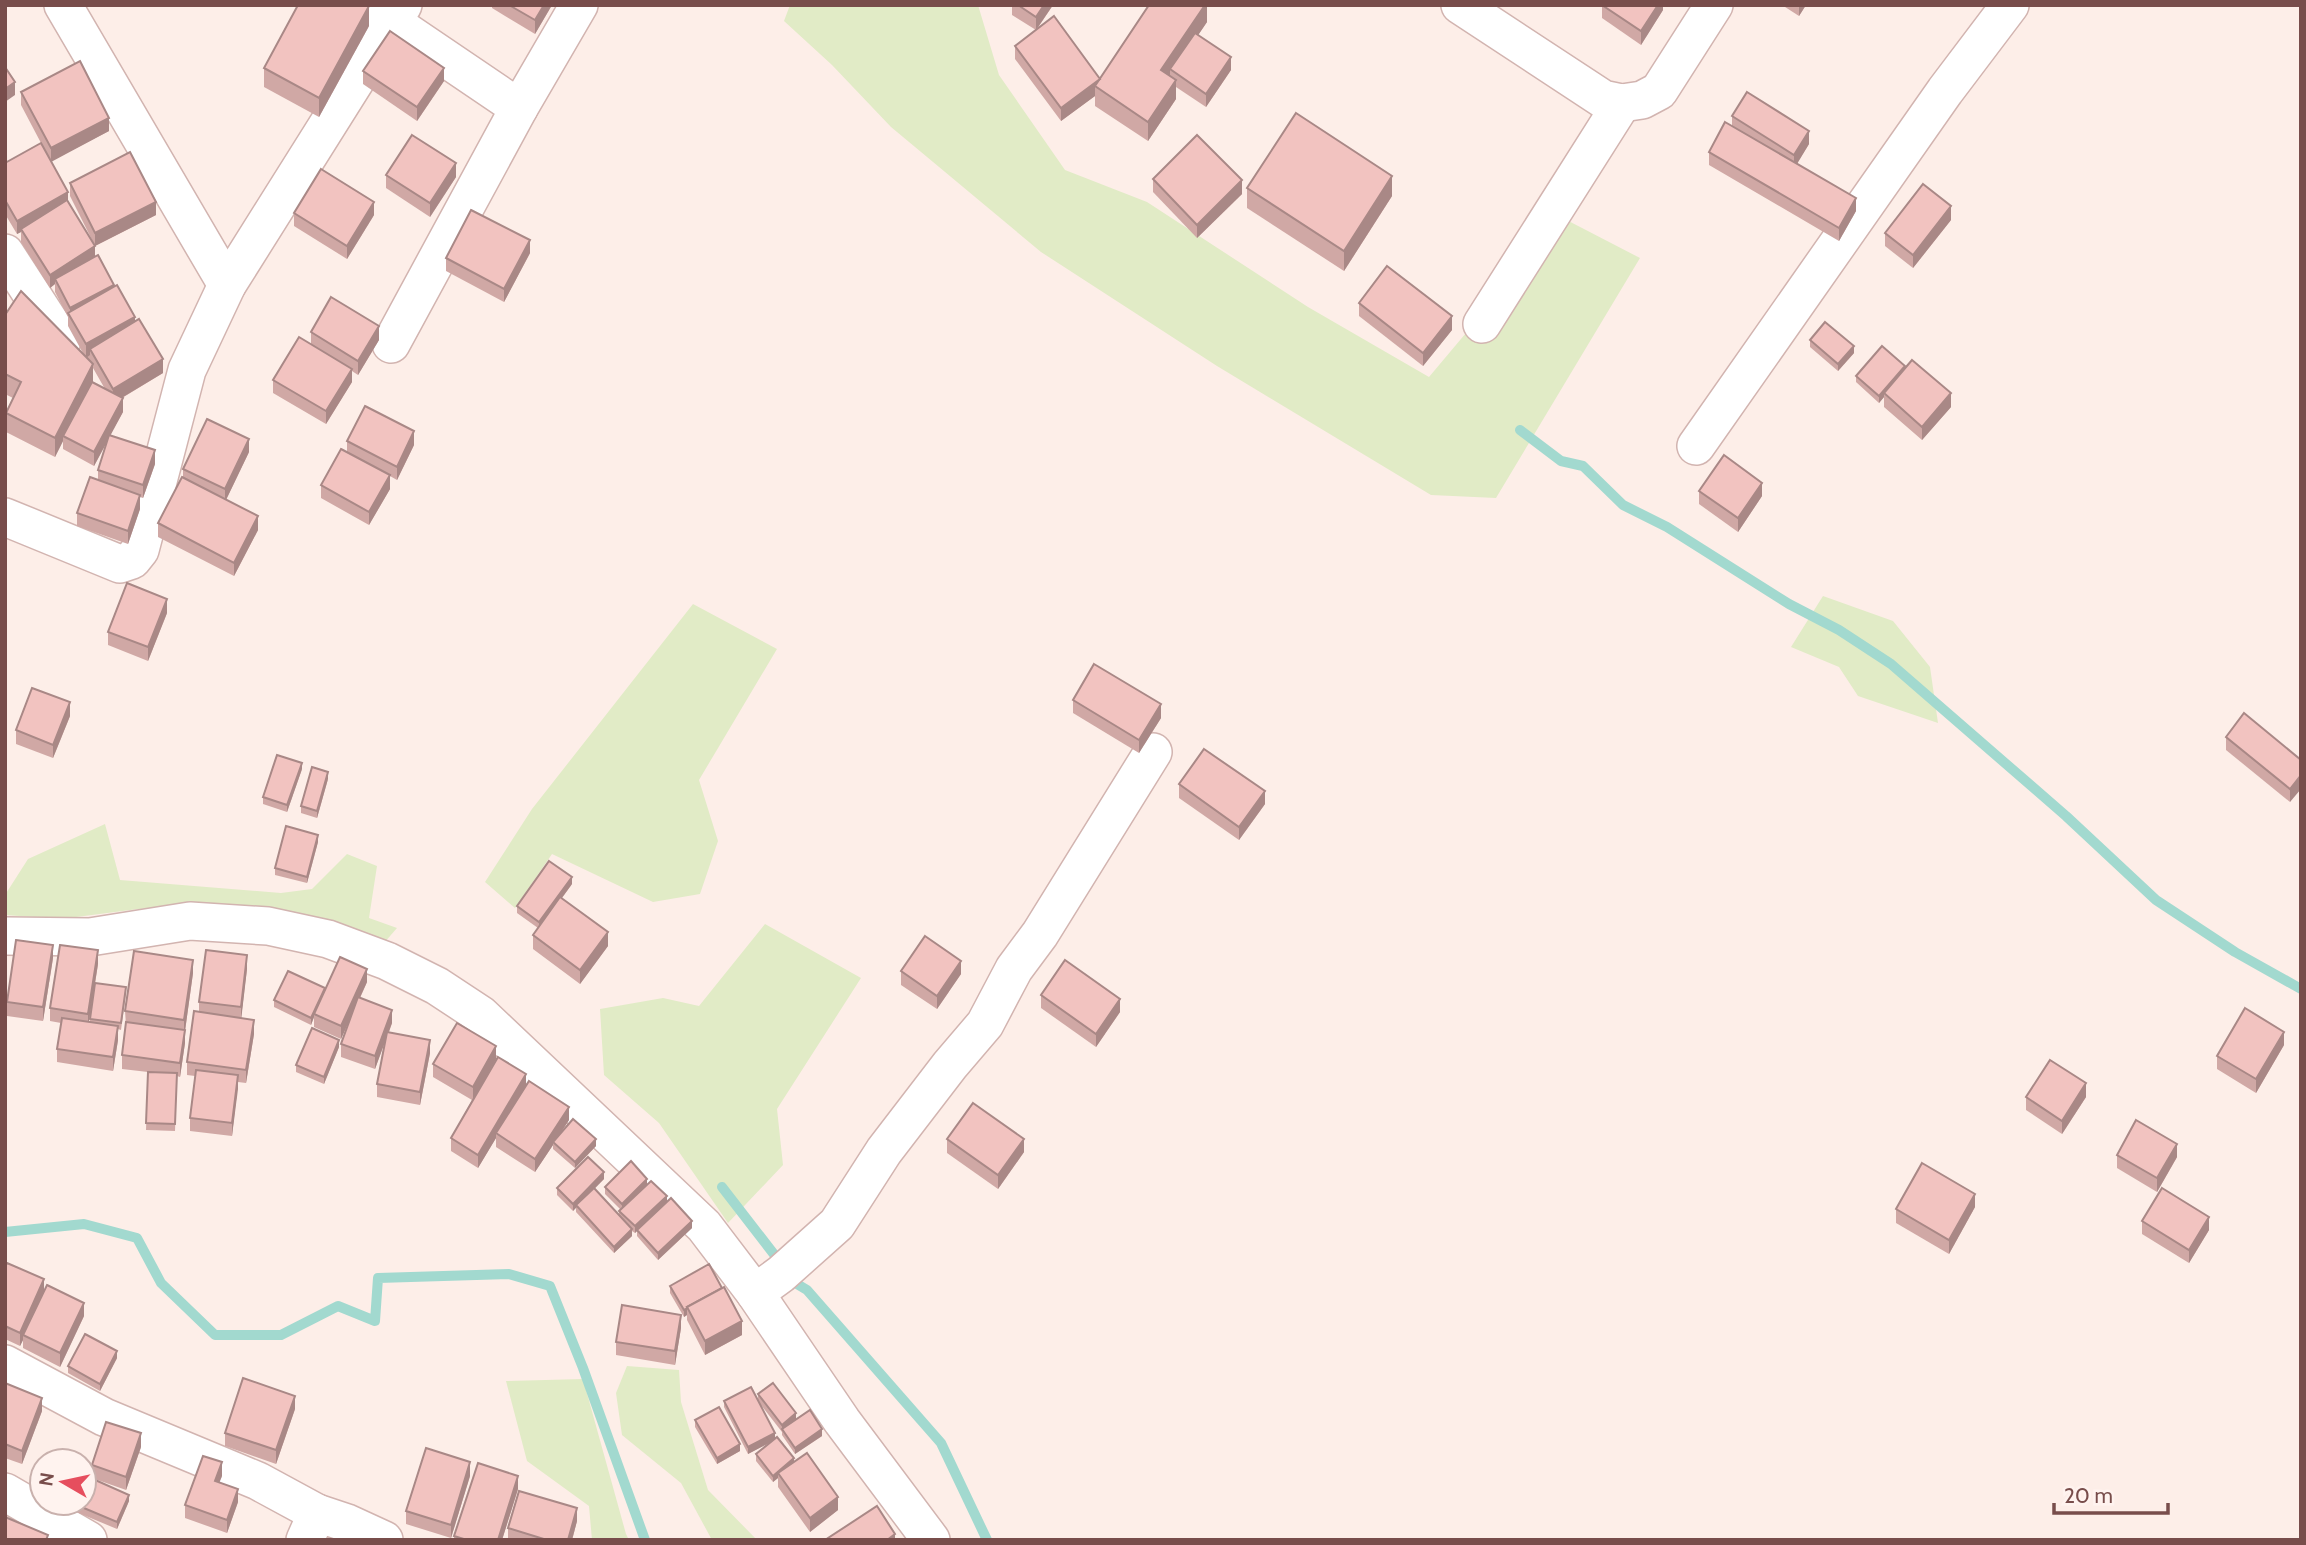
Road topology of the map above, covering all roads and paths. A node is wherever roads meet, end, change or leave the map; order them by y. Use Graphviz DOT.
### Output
graph roads {
  1 [pos="63,5"];
  2 [pos="579,5"];
  3 [pos="1714,5"];
  4 [pos="2010,5"];
  5 [pos="387,11"];
  6 [pos="1484,12"];
  7 [pos="1622,103"];
  8 [pos="519,108"];
  9 [pos="5,253"];
  10 [pos="227,285"];
  11 [pos="1482,324"];
  12 [pos="62,341"];
  13 [pos="391,344"];
  14 [pos="1696,446"];
  15 [pos="5,517"];
  16 [pos="1153,752"];
  17 [pos="5,936"];
  18 [pos="755,1293"];
  19 [pos="5,1364"];
  20 [pos="5,1492"];
  21 [pos="311,1526"];
  22 [pos="88,1540"];
  23 [pos="384,1540"];
  24 [pos="931,1540"];
  1 -- 10 [label="street"];
  2 -- 8 [label="street"];
  3 -- 7 [label="street"];
  4 -- 14 [label="street"];
  5 -- 8 [label="street"];
  5 -- 10 [label="street"];
  6 -- 7 [label="street"];
  7 -- 11 [label="street"];
  8 -- 13 [label="street"];
  9 -- 12 [label="street"];
  10 -- 15 [label="street"];
  16 -- 18 [label="street"];
  17 -- 18 [label="street"];
  18 -- 24 [label="street"];
  19 -- 21 [label="street"];
  20 -- 22 [label="street"];
  21 -- 23 [label="street"];
}
